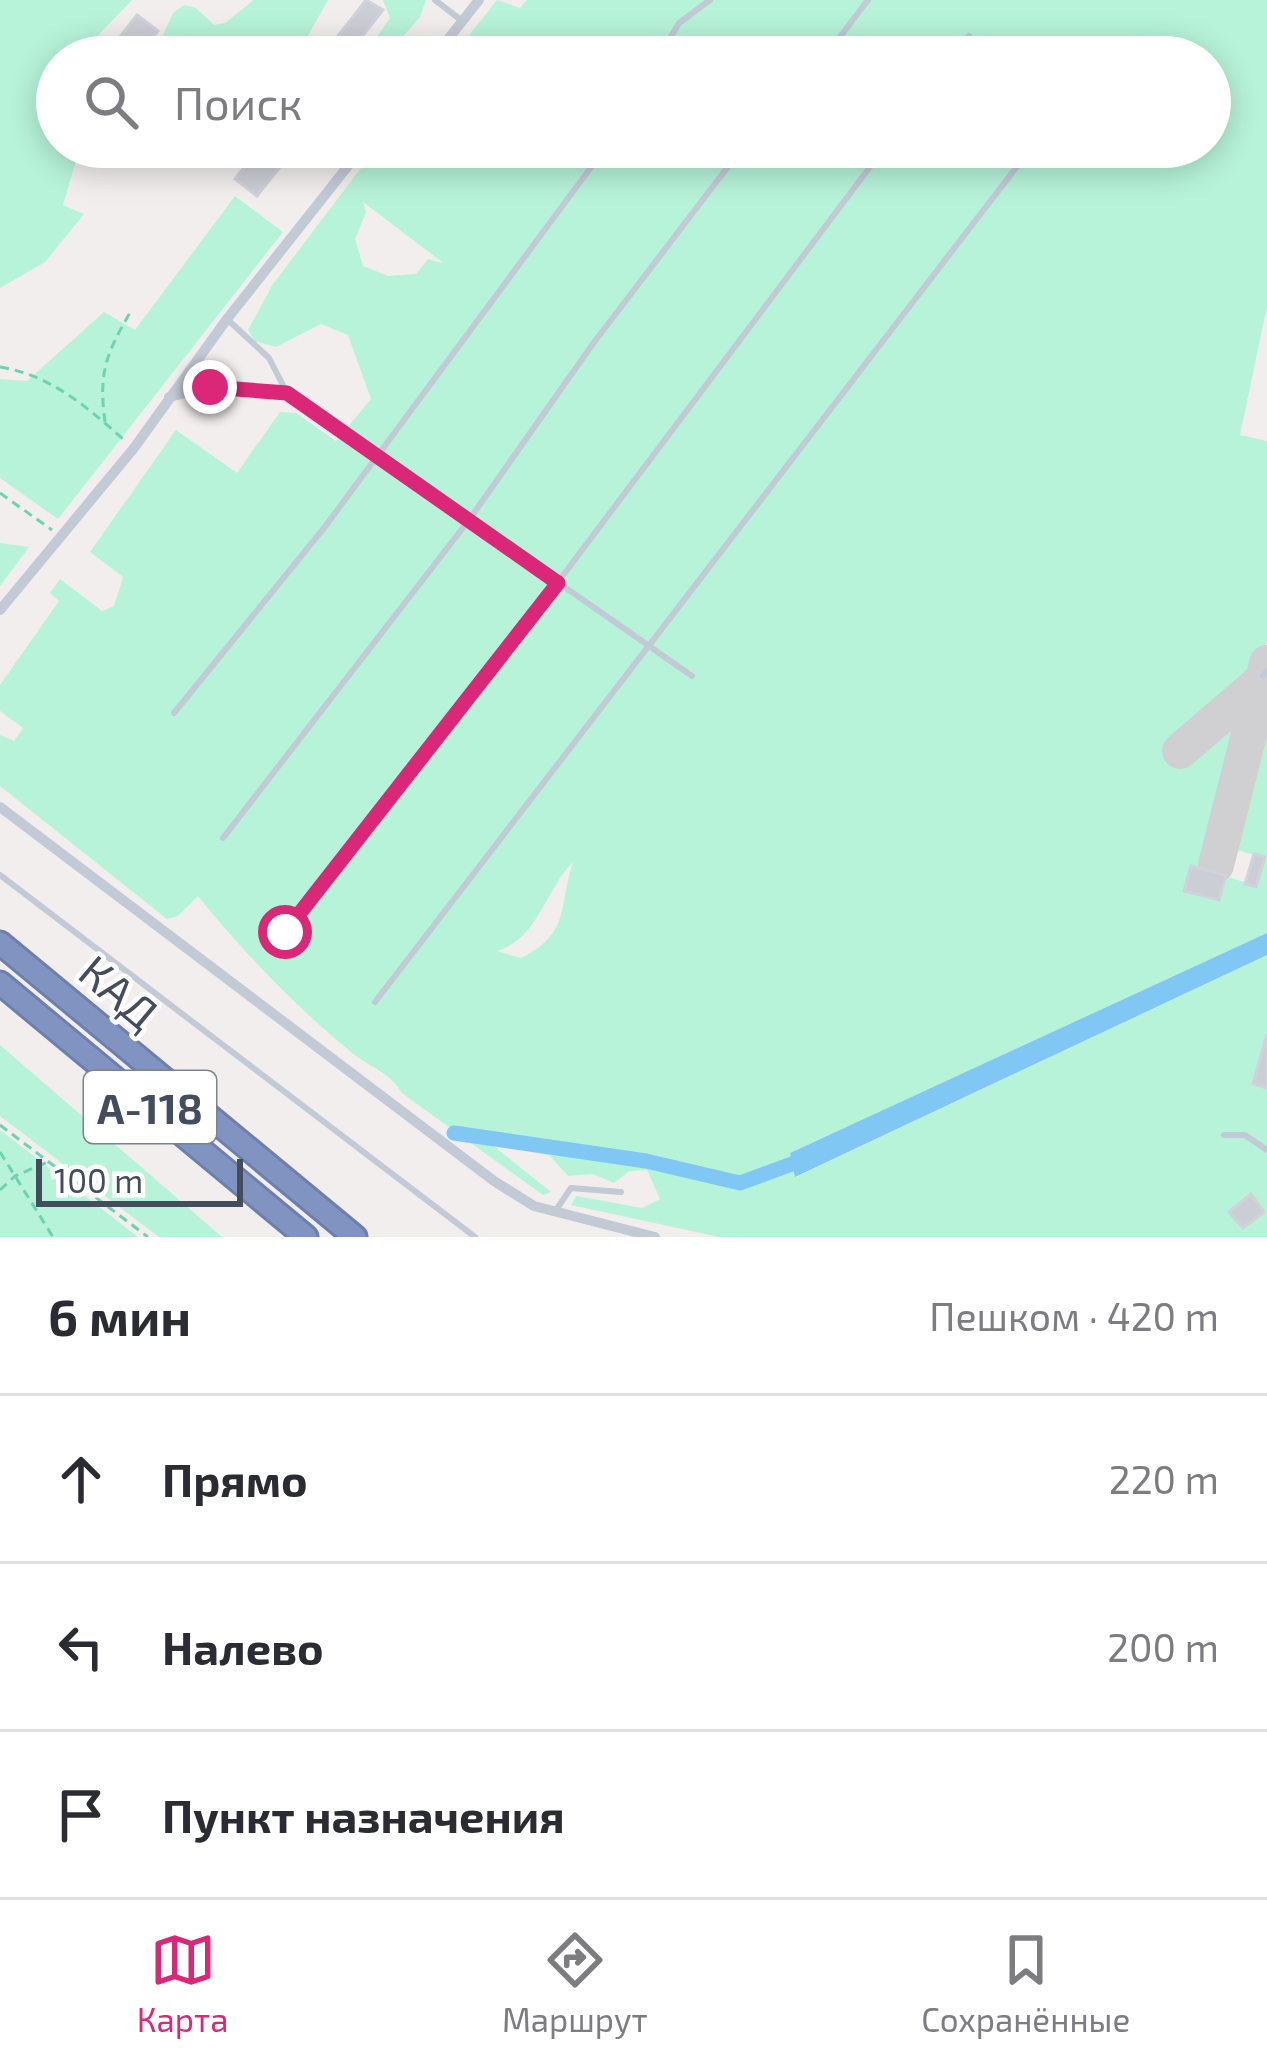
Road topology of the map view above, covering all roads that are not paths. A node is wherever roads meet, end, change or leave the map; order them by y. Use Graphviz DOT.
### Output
graph roads {
  1 [pos="435,0"];
  2 [pos="478,0"];
  3 [pos="710,0"];
  4 [pos="868,0"];
  5 [pos="462,21"];
  6 [pos="450,36"];
  7 [pos="671,36"];
  8 [pos="841,36"];
  9 [pos="346,168"];
  10 [pos="590,168"];
  11 [pos="727,168"];
  12 [pos="869,168"];
  13 [pos="1015,168"];
  14 [pos="226,319"];
  15 [pos="287,393"];
  16 [pos="169,397"];
  17 [pos="376,455"];
  18 [pos="469,520"];
  19 [pos="558,583"];
  20 [pos="0,610"];
  21 [pos="649,646"];
  22 [pos="692,676"];
  23 [pos="174,712"];
  24 [pos="0,807"];
  25 [pos="223,838"];
  26 [pos="0,875"];
  27 [pos="285,932"];
  28 [pos="0,943"];
  29 [pos="0,983"];
  30 [pos="375,1002"];
  31 [pos="1224,1136"];
  32 [pos="1267,1150"];
  33 [pos="621,1192"];
  34 [pos="554,1213"];
  35 [pos="306,1237"];
  36 [pos="356,1237"];
  37 [pos="475,1237"];
  38 [pos="656,1237"];
  1 -- 5 [label="lane"];
  2 -- 5 [label="street"];
  3 -- 7 [label="lane"];
  4 -- 8 [label="lane"];
  5 -- 6 [label="street"];
  9 -- 14 [label="street"];
  10 -- 17 [label="lane"];
  11 -- 18 [label="lane"];
  12 -- 19 [label="lane"];
  13 -- 21 [label="lane"];
  14 -- 15 [label="lane"];
  14 -- 16 [label="street"];
  15 -- 16 [label="street"];
  15 -- 17 [label="lane"];
  16 -- 20 [label="street"];
  17 -- 18 [label="lane"];
  17 -- 23 [label="lane"];
  18 -- 19 [label="lane"];
  18 -- 25 [label="lane"];
  19 -- 21 [label="lane"];
  19 -- 27 [label="lane"];
  21 -- 22 [label="lane"];
  21 -- 30 [label="lane"];
  24 -- 34 [label="street"];
  26 -- 37 [label="lane"];
  28 -- 36 [label="highway, КАД / А-118"];
  29 -- 35 [label="highway, КАД / А-118"];
  31 -- 32 [label="lane"];
  33 -- 34 [label="lane"];
  34 -- 38 [label="street"];
}
